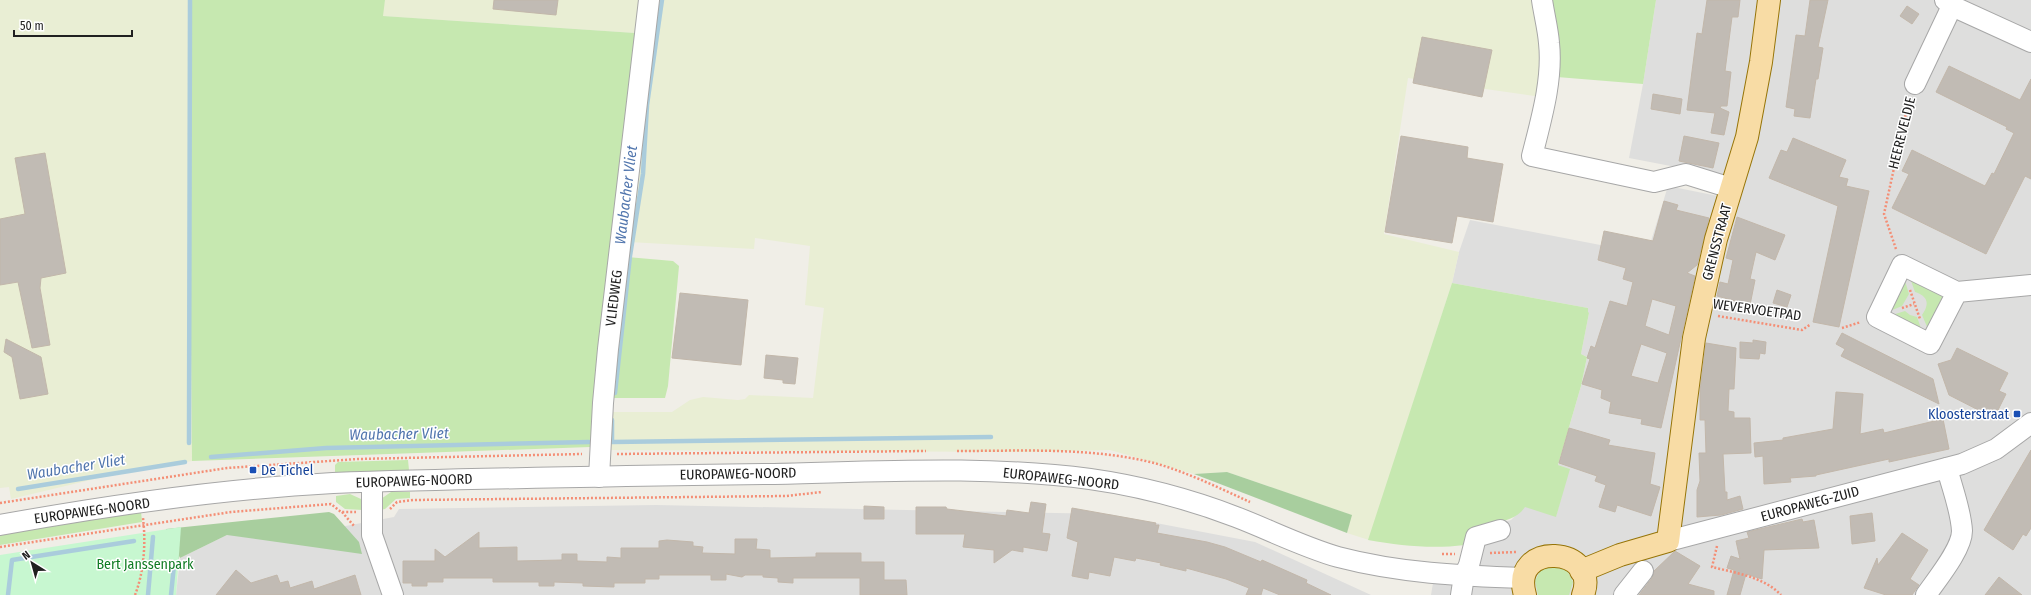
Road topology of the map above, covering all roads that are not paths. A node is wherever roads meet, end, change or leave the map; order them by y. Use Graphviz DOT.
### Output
graph roads {
  1 [pos="649,0"];
  2 [pos="1542,0"];
  3 [pos="1769,0"];
  4 [pos="1948,3"];
  5 [pos="2031,42"];
  6 [pos="1915,84"];
  7 [pos="1731,188"];
  8 [pos="2031,285"];
  9 [pos="1957,292"];
  10 [pos="2031,423"];
  11 [pos="1947,468"];
  12 [pos="599,477"];
  13 [pos="372,482"];
  14 [pos="0,525"];
  15 [pos="1500,530"];
  16 [pos="1668,541"];
  17 [pos="1581,571"];
  18 [pos="1643,571"];
  19 [pos="1462,585"];
  20 [pos="1524,587"];
  21 [pos="393,595"];
  22 [pos="1582,595"];
  23 [pos="1624,595"];
  24 [pos="1926,595"];
  1 -- 12 [label="street, VLIEDWEG"];
  2 -- 7 [label="street"];
  3 -- 7 [label="main road, GRENSSTRAAT"];
  4 -- 5 [label="street, HEEREVELDJE"];
  4 -- 6 [label="street, HEEREVELDJE"];
  7 -- 16 [label="main road, GRENSSTRAAT"];
  8 -- 9 [label="street"];
  9 -- 9 [label="street"];
  10 -- 11 [label="street, EUROPAWEG-ZUID"];
  11 -- 16 [label="street, EUROPAWEG-ZUID"];
  11 -- 24 [label="street"];
  12 -- 13 [label="street, EUROPAWEG-NOORD"];
  12 -- 19 [label="street, EUROPAWEG-NOORD"];
  13 -- 14 [label="street, EUROPAWEG-NOORD"];
  13 -- 21 [label="street"];
  15 -- 19 [label="street"];
  16 -- 17 [label="main road, EUROPAWEG-ZUID"];
  17 -- 20 [label="main road"];
  17 -- 22 [label="main road"];
  18 -- 23 [label="street"];
  19 -- 20 [label="street, EUROPAWEG-NOORD"];
}
